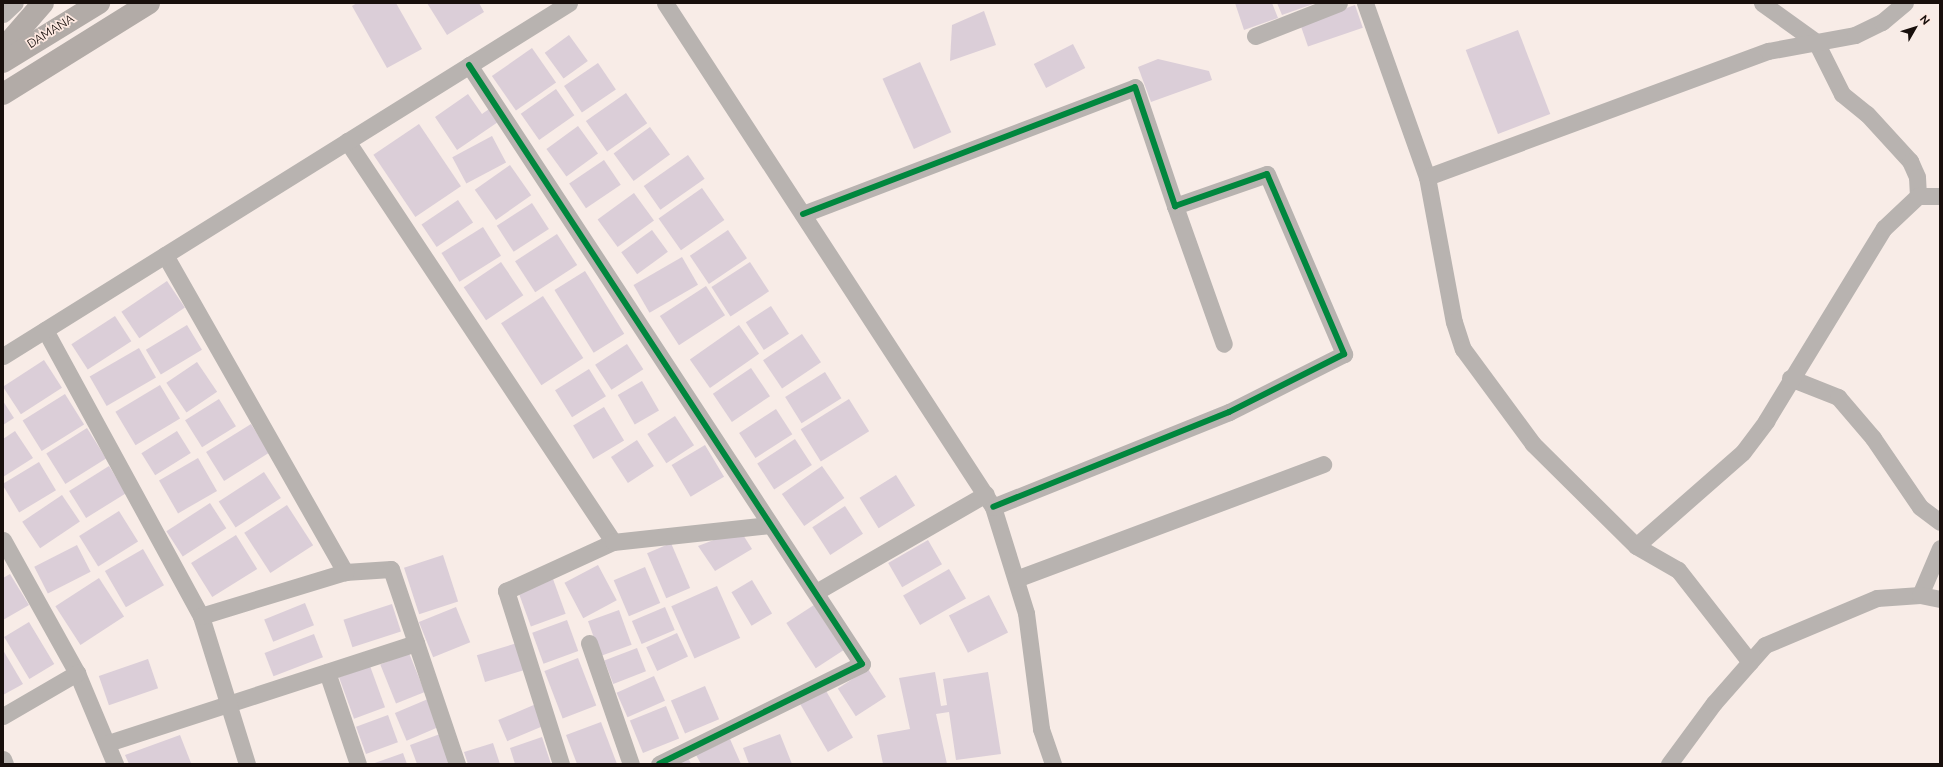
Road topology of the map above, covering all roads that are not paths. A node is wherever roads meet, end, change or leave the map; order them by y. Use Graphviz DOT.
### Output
graph roads {
  1 [pos="15,3"];
  2 [pos="43,3"];
  3 [pos="98,3"];
  4 [pos="149,3"];
  5 [pos="569,3"];
  6 [pos="665,3"];
  7 [pos="1339,3"];
  8 [pos="1365,3"];
  9 [pos="1762,3"];
  10 [pos="1905,3"];
  11 [pos="3,14"];
  12 [pos="1255,36"];
  13 [pos="1816,42"];
  14 [pos="3,49"];
  15 [pos="3,62"];
  16 [pos="469,65"];
  17 [pos="3,94"];
  18 [pos="347,141"];
  19 [pos="1428,177"];
  20 [pos="1918,196"];
  21 [pos="1940,196"];
  22 [pos="1175,206"];
  23 [pos="803,214"];
  24 [pos="165,255"];
  25 [pos="45,330"];
  26 [pos="1224,344"];
  27 [pos="3,356"];
  28 [pos="1790,378"];
  29 [pos="1322,464"];
  30 [pos="990,501"];
  31 [pos="1940,522"];
  32 [pos="770,525"];
  33 [pos="3,540"];
  34 [pos="613,542"];
  35 [pos="1636,546"];
  36 [pos="1940,548"];
  37 [pos="345,572"];
  38 [pos="1016,579"];
  39 [pos="816,592"];
  40 [pos="1920,595"];
  41 [pos="1940,599"];
  42 [pos="201,616"];
  43 [pos="416,642"];
  44 [pos="589,643"];
  45 [pos="1750,662"];
  46 [pos="328,672"];
  47 [pos="77,673"];
  48 [pos="228,704"];
  49 [pos="3,716"];
  50 [pos="108,743"];
  51 [pos="3,759"];
  52 [pos="5,764"];
  53 [pos="115,764"];
  54 [pos="247,764"];
  55 [pos="358,764"];
  56 [pos="457,764"];
  57 [pos="561,764"];
  58 [pos="631,764"];
  59 [pos="660,764"];
  60 [pos="1053,764"];
  61 [pos="1669,764"];
  1 -- 11 [label="street"];
  2 -- 14 [label="main road"];
  3 -- 15 [label="main road, DAMANA"];
  4 -- 17 [label="main road"];
  5 -- 16 [label="street"];
  6 -- 23 [label="street"];
  7 -- 12 [label="street"];
  8 -- 19 [label="street"];
  9 -- 13 [label="street"];
  10 -- 13 [label="street"];
  13 -- 19 [label="street"];
  13 -- 20 [label="street"];
  16 -- 18 [label="street"];
  16 -- 32 [label="street"];
  18 -- 24 [label="street"];
  18 -- 34 [label="street"];
  19 -- 35 [label="street"];
  20 -- 21 [label="street"];
  20 -- 28 [label="street"];
  22 -- 23 [label="street"];
  22 -- 26 [label="street"];
  22 -- 30 [label="street"];
  23 -- 30 [label="street"];
  24 -- 25 [label="street"];
  24 -- 37 [label="street"];
  25 -- 27 [label="street"];
  25 -- 42 [label="street"];
  28 -- 31 [label="street"];
  28 -- 35 [label="street"];
  29 -- 38 [label="street"];
  30 -- 38 [label="street"];
  30 -- 39 [label="street"];
  32 -- 34 [label="street"];
  32 -- 39 [label="street"];
  33 -- 47 [label="street"];
  34 -- 57 [label="street"];
  35 -- 45 [label="street"];
  36 -- 40 [label="street"];
  37 -- 42 [label="street"];
  37 -- 43 [label="street"];
  38 -- 60 [label="street"];
  39 -- 59 [label="street"];
  40 -- 41 [label="street"];
  40 -- 45 [label="street"];
  42 -- 48 [label="street"];
  43 -- 46 [label="street"];
  43 -- 56 [label="street"];
  44 -- 58 [label="street"];
  45 -- 61 [label="street"];
  46 -- 48 [label="street"];
  46 -- 55 [label="street"];
  47 -- 49 [label="street"];
  47 -- 50 [label="street"];
  48 -- 50 [label="street"];
  48 -- 54 [label="street"];
  50 -- 53 [label="street"];
  51 -- 52 [label="street"];
}
